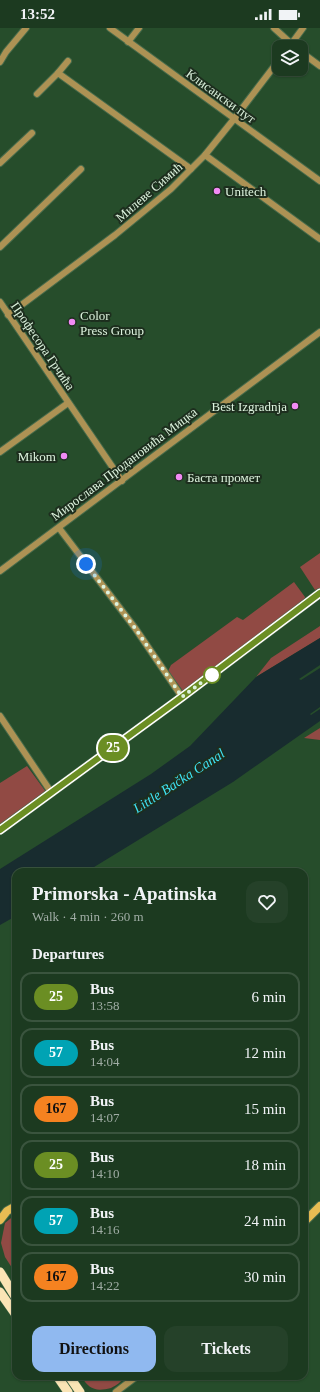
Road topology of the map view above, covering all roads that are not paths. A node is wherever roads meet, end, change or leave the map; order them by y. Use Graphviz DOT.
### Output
graph roads {
  1 [pos="26,28"];
  2 [pos="110,28"];
  3 [pos="139,28"];
  4 [pos="274,28"];
  5 [pos="303,28"];
  6 [pos="285,40"];
  7 [pos="295,40"];
  8 [pos="128,42"];
  9 [pos="308,57"];
  10 [pos="68,61"];
  11 [pos="0,62"];
  12 [pos="320,66"];
  13 [pos="272,69"];
  14 [pos="58,73"];
  15 [pos="37,94"];
  16 [pos="234,119"];
  17 [pos="32,133"];
  18 [pos="205,154"];
  19 [pos="0,163"];
  20 [pos="81,169"];
  21 [pos="190,169"];
  22 [pos="320,181"];
  23 [pos="320,239"];
  24 [pos="0,247"];
  25 [pos="0,302"];
  26 [pos="8,315"];
  27 [pos="320,332"];
  28 [pos="68,403"];
  29 [pos="0,452"];
  30 [pos="122,481"];
  31 [pos="59,528"];
  32 [pos="0,571"];
  33 [pos="320,593"];
  34 [pos="182,697"];
  35 [pos="0,716"];
  36 [pos="51,792"];
  37 [pos="0,830"];
  38 [pos="319,1208"];
  39 [pos="4,1212"];
  40 [pos="308,1218"];
  41 [pos="0,1220"];
  42 [pos="0,1272"];
  43 [pos="0,1292"];
  44 [pos="12,1292"];
  45 [pos="12,1309"];
  46 [pos="60,1380"];
  47 [pos="72,1380"];
  48 [pos="132,1380"];
  49 [pos="68,1392"];
  50 [pos="80,1392"];
  51 [pos="116,1392"];
  1 -- 11 [label="street"];
  2 -- 8 [label="street, Клисански пут"];
  3 -- 8 [label="street"];
  4 -- 6 [label="street"];
  5 -- 7 [label="street"];
  8 -- 16 [label="street, Клисански пут"];
  9 -- 12 [label="street"];
  10 -- 14 [label="street"];
  13 -- 16 [label="street, Милеве Симић"];
  14 -- 15 [label="street"];
  14 -- 21 [label="street"];
  16 -- 18 [label="street, Милеве Симић"];
  16 -- 22 [label="street, Клисански пут"];
  17 -- 19 [label="street"];
  18 -- 21 [label="street, Милеве Симић"];
  18 -- 23 [label="street"];
  20 -- 24 [label="street"];
  21 -- 26 [label="street, Милеве Симић"];
  25 -- 26 [label="street, Професора Грчића"];
  26 -- 28 [label="street, Професора Грчића"];
  27 -- 30 [label="street, Мирослава Продановића Мицка"];
  28 -- 29 [label="street, Професора Грчића"];
  28 -- 30 [label="street, Професора Грчића"];
  30 -- 31 [label="street, Мирослава Продановића Мицка"];
  31 -- 32 [label="street, Мирослава Продановића Мицка"];
  31 -- 34 [label="street"];
  33 -- 34 [label="street"];
  34 -- 36 [label="street"];
  35 -- 36 [label="street"];
  36 -- 37 [label="street"];
  38 -- 40 [label="street"];
  39 -- 41 [label="street"];
  42 -- 44 [label="main road"];
  43 -- 45 [label="main road"];
  46 -- 49 [label="main road"];
  47 -- 50 [label="main road"];
  48 -- 51 [label="street"];
}
